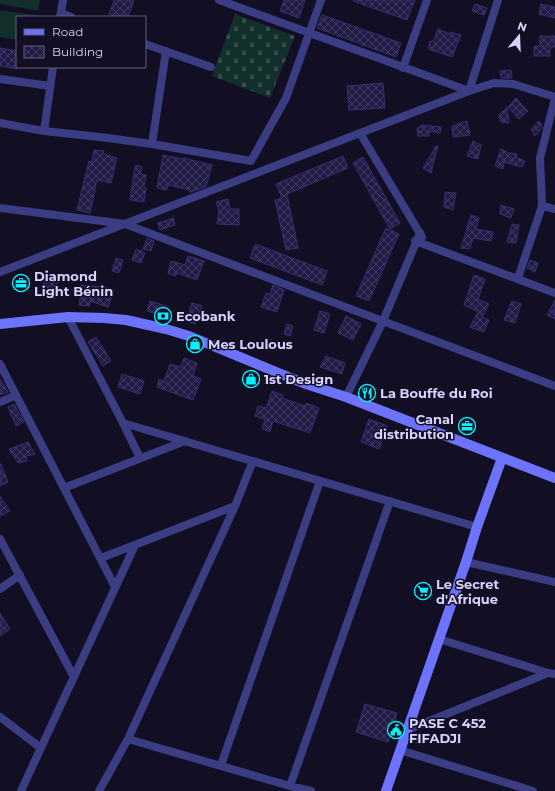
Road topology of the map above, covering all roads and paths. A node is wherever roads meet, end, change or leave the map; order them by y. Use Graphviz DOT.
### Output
graph roads {
  1 [pos="63,0"];
  2 [pos="219,0"];
  3 [pos="321,0"];
  4 [pos="427,0"];
  5 [pos="498,0"];
  6 [pos="61,15"];
  7 [pos="309,33"];
  8 [pos="146,44"];
  9 [pos="166,51"];
  10 [pos="211,67"];
  11 [pos="53,68"];
  12 [pos="403,68"];
  13 [pos="0,78"];
  14 [pos="50,86"];
  15 [pos="469,91"];
  16 [pos="555,98"];
  17 [pos="0,124"];
  18 [pos="44,131"];
  19 [pos="360,133"];
  20 [pos="152,144"];
  21 [pos="542,206"];
  22 [pos="0,208"];
  23 [pos="555,209"];
  24 [pos="126,224"];
  25 [pos="420,233"];
  26 [pos="415,241"];
  27 [pos="428,246"];
  28 [pos="0,272"];
  29 [pos="518,278"];
  30 [pos="555,293"];
  31 [pos="68,317"];
  32 [pos="383,321"];
  33 [pos="0,324"];
  34 [pos="0,364"];
  35 [pos="555,386"];
  36 [pos="16,395"];
  37 [pos="346,397"];
  38 [pos="0,402"];
  39 [pos="123,422"];
  40 [pos="185,441"];
  41 [pos="140,458"];
  42 [pos="502,458"];
  43 [pos="253,461"];
  44 [pos="555,478"];
  45 [pos="320,481"];
  46 [pos="64,488"];
  47 [pos="390,502"];
  48 [pos="235,506"];
  49 [pos="477,527"];
  50 [pos="0,539"];
  51 [pos="135,545"];
  52 [pos="101,558"];
  53 [pos="466,562"];
  54 [pos="20,575"];
  55 [pos="555,582"];
  56 [pos="115,587"];
  57 [pos="0,589"];
  58 [pos="439,639"];
  59 [pos="552,673"];
  60 [pos="74,677"];
  61 [pos="0,717"];
  62 [pos="407,730"];
  63 [pos="128,739"];
  64 [pos="41,748"];
  65 [pos="400,750"];
  66 [pos="221,765"];
  67 [pos="290,786"];
  68 [pos="21,791"];
  69 [pos="99,791"];
  70 [pos="311,791"];
  71 [pos="386,791"];
  72 [pos="533,791"];
  1 -- 6 [label="street"];
  2 -- 7 [label="street"];
  3 -- 7 [label="street"];
  4 -- 12 [label="street"];
  5 -- 15 [label="street"];
  7 -- 12 [label="street"];
  7 -- 20 [label="street"];
  8 -- 9 [label="street"];
  9 -- 10 [label="street"];
  9 -- 20 [label="street"];
  11 -- 14 [label="street"];
  12 -- 15 [label="street"];
  13 -- 14 [label="street"];
  14 -- 18 [label="street"];
  15 -- 16 [label="street"];
  15 -- 19 [label="street"];
  16 -- 21 [label="street"];
  17 -- 18 [label="street"];
  18 -- 20 [label="street"];
  19 -- 24 [label="street"];
  19 -- 25 [label="street"];
  21 -- 23 [label="street"];
  21 -- 29 [label="street"];
  22 -- 24 [label="street"];
  24 -- 28 [label="street"];
  24 -- 32 [label="street"];
  25 -- 26 [label="street"];
  25 -- 27 [label="street"];
  26 -- 27 [label="street"];
  26 -- 32 [label="street"];
  27 -- 29 [label="street"];
  29 -- 30 [label="street"];
  31 -- 33 [label="main road"];
  31 -- 37 [label="main road"];
  31 -- 39 [label="street"];
  32 -- 35 [label="street"];
  32 -- 37 [label="street"];
  34 -- 36 [label="street"];
  36 -- 38 [label="street"];
  36 -- 46 [label="street"];
  37 -- 42 [label="main road"];
  39 -- 40 [label="street"];
  39 -- 41 [label="street"];
  40 -- 41 [label="street"];
  40 -- 43 [label="street"];
  41 -- 46 [label="street"];
  42 -- 44 [label="main road"];
  42 -- 49 [label="main road"];
  43 -- 45 [label="street"];
  43 -- 48 [label="street"];
  45 -- 47 [label="street"];
  45 -- 66 [label="street"];
  46 -- 52 [label="street"];
  47 -- 49 [label="street"];
  47 -- 67 [label="street"];
  48 -- 51 [label="street"];
  48 -- 63 [label="street"];
  49 -- 53 [label="main road"];
  50 -- 54 [label="street"];
  51 -- 52 [label="street"];
  51 -- 56 [label="street"];
  52 -- 56 [label="street"];
  53 -- 55 [label="street"];
  53 -- 58 [label="main road"];
  54 -- 57 [label="street"];
  54 -- 60 [label="street"];
  56 -- 60 [label="street"];
  58 -- 59 [label="street"];
  58 -- 62 [label="main road"];
  59 -- 62 [label="street"];
  60 -- 64 [label="street"];
  61 -- 64 [label="street"];
  62 -- 65 [label="main road"];
  63 -- 66 [label="street"];
  63 -- 69 [label="street"];
  64 -- 68 [label="street"];
  65 -- 71 [label="main road"];
  65 -- 72 [label="street"];
  66 -- 67 [label="street"];
  67 -- 70 [label="street"];
}
